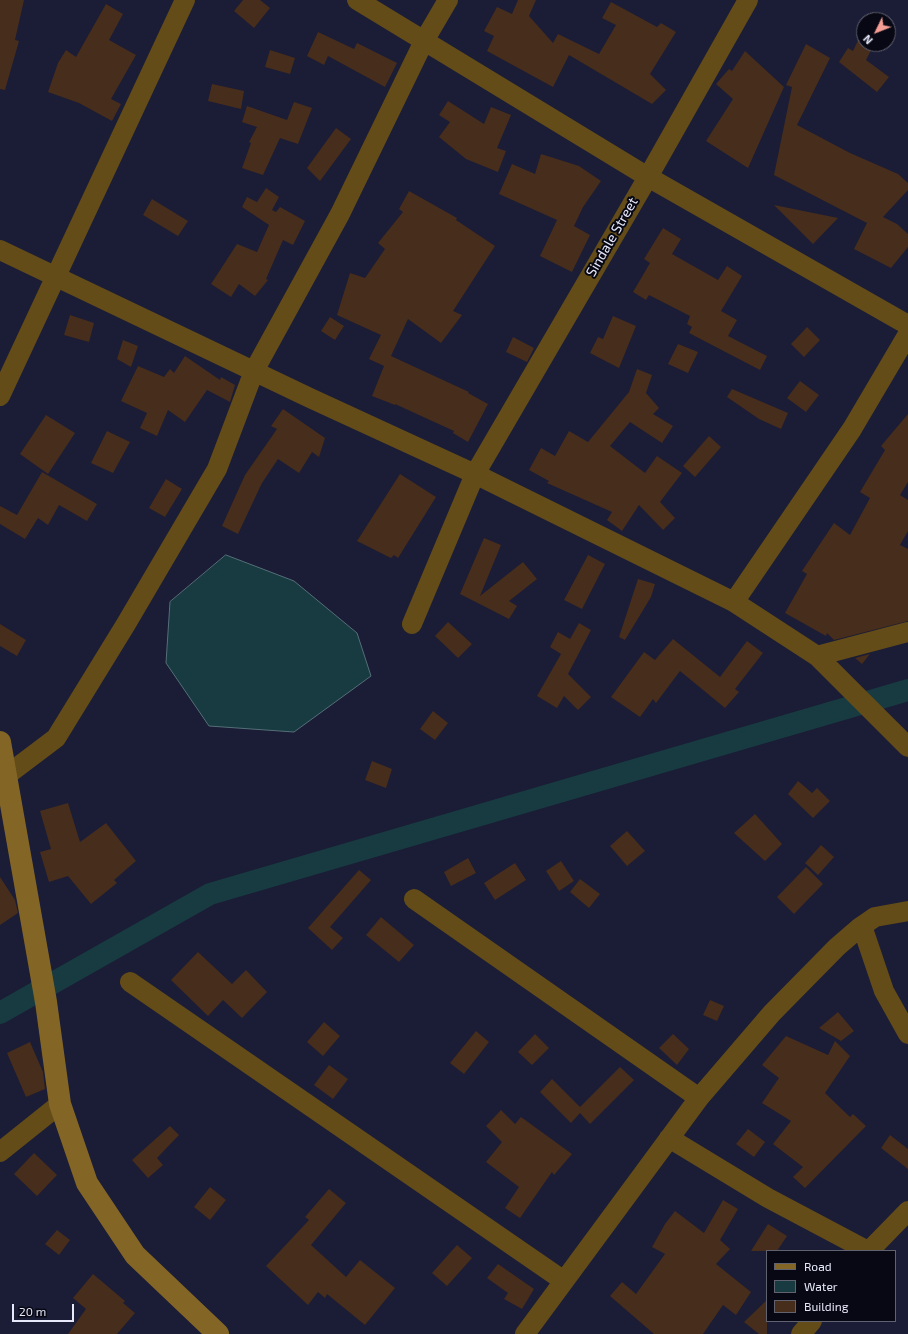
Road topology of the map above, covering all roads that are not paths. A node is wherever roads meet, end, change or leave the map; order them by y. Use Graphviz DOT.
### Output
graph roads {
  1 [pos="185,0"];
  2 [pos="357,0"];
  3 [pos="448,0"];
  4 [pos="748,0"];
  5 [pos="424,41"];
  6 [pos="648,177"];
  7 [pos="0,250"];
  8 [pos="56,276"];
  9 [pos="908,325"];
  10 [pos="908,334"];
  11 [pos="254,371"];
  12 [pos="0,396"];
  13 [pos="475,474"];
  14 [pos="734,602"];
  15 [pos="412,624"];
  16 [pos="908,632"];
  17 [pos="817,656"];
  18 [pos="0,742"];
  19 [pos="908,747"];
  20 [pos="6,775"];
  21 [pos="414,899"];
  22 [pos="908,911"];
  23 [pos="862,926"];
  24 [pos="130,982"];
  25 [pos="908,1034"];
  26 [pos="699,1098"];
  27 [pos="60,1104"];
  28 [pos="669,1138"];
  29 [pos="0,1152"];
  30 [pos="908,1211"];
  31 [pos="866,1250"];
  32 [pos="869,1250"];
  33 [pos="564,1282"];
  34 [pos="811,1322"];
  35 [pos="218,1334"];
  36 [pos="525,1334"];
  37 [pos="801,1334"];
  1 -- 8 [label="street"];
  2 -- 5 [label="street"];
  3 -- 5 [label="street"];
  4 -- 6 [label="street, Sindale Street"];
  5 -- 6 [label="street"];
  5 -- 11 [label="street"];
  6 -- 9 [label="street"];
  6 -- 13 [label="street, Sindale Street"];
  7 -- 8 [label="street"];
  8 -- 11 [label="street"];
  8 -- 12 [label="street"];
  10 -- 14 [label="street"];
  11 -- 13 [label="street"];
  11 -- 20 [label="street"];
  13 -- 14 [label="street"];
  13 -- 15 [label="street, Sindale Street"];
  14 -- 17 [label="street"];
  16 -- 17 [label="street"];
  17 -- 19 [label="street"];
  18 -- 20 [label="street"];
  20 -- 27 [label="street"];
  21 -- 26 [label="street"];
  22 -- 23 [label="street"];
  23 -- 25 [label="street"];
  23 -- 26 [label="street"];
  24 -- 33 [label="street"];
  26 -- 28 [label="street"];
  27 -- 29 [label="street"];
  27 -- 35 [label="street"];
  28 -- 31 [label="street"];
  28 -- 33 [label="street"];
  30 -- 32 [label="street"];
  33 -- 36 [label="street"];
  34 -- 37 [label="street"];
}
